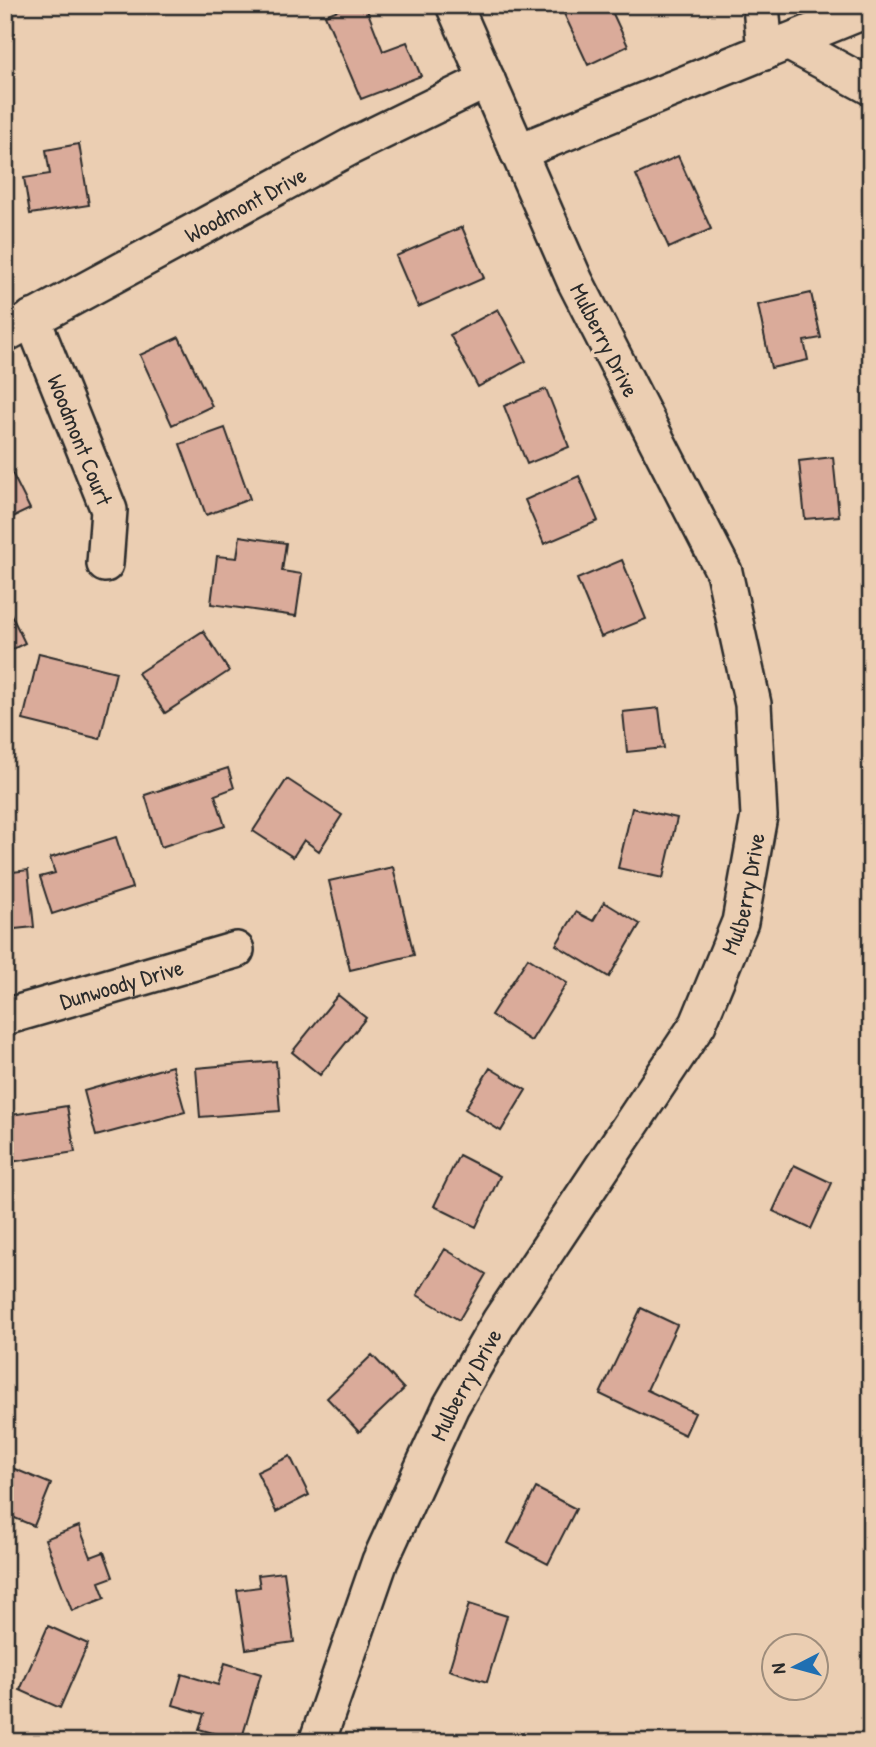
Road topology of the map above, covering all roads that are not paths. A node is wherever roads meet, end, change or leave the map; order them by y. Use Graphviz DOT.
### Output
graph roads {
  1 [pos="454,5"];
  2 [pos="761,5"];
  3 [pos="871,8"];
  4 [pos="776,47"];
  5 [pos="487,80"];
  6 [pos="871,87"];
  7 [pos="518,152"];
  8 [pos="19,326"];
  9 [pos="105,564"];
  10 [pos="236,950"];
  11 [pos="5,1017"];
  12 [pos="317,1742"];
  1 -- 5 [label="street, Mulberry Drive"];
  2 -- 4 [label="street"];
  3 -- 4 [label="street"];
  4 -- 6 [label="street"];
  4 -- 7 [label="street"];
  5 -- 7 [label="street, Mulberry Drive"];
  5 -- 8 [label="street, Woodmont Drive"];
  7 -- 12 [label="street, Mulberry Drive"];
  8 -- 9 [label="street, Woodmont Court"];
  10 -- 11 [label="street, Dunwoody Drive"];
}
